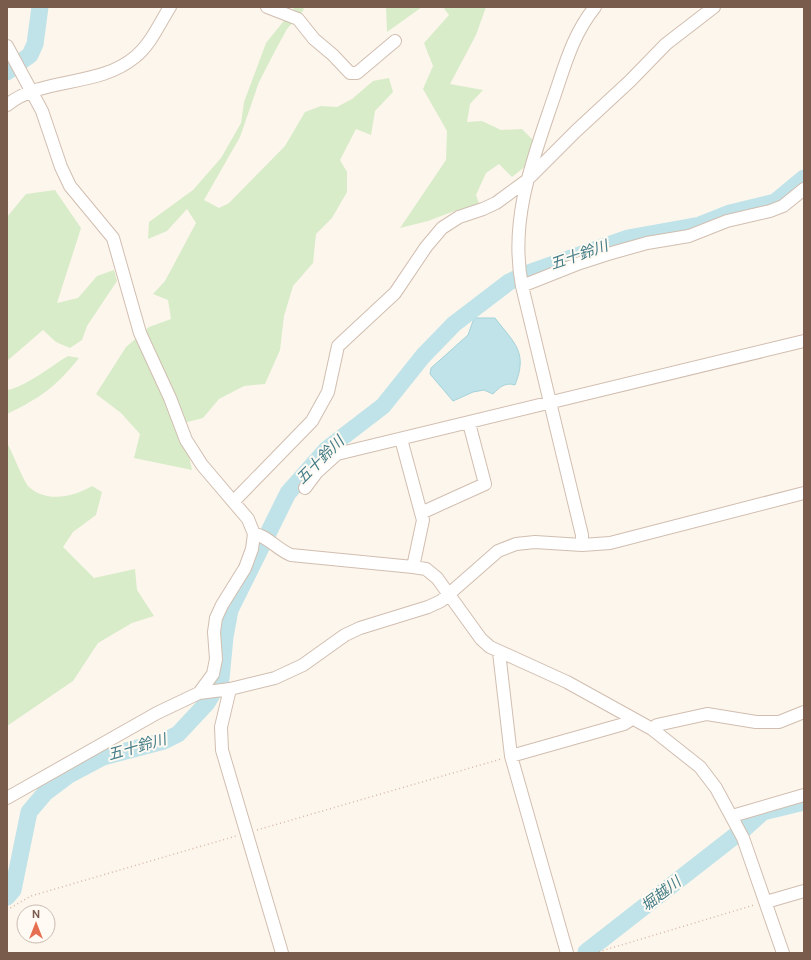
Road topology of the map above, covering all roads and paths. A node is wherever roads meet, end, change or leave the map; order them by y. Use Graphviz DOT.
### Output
graph roads {
  1 [pos="267,7"];
  2 [pos="595,7"];
  3 [pos="714,7"];
  4 [pos="167,8"];
  5 [pos="395,42"];
  6 [pos="7,46"];
  7 [pos="30,91"];
  8 [pos="7,105"];
  9 [pos="526,181"];
  10 [pos="803,193"];
  11 [pos="521,280"];
  12 [pos="804,341"];
  13 [pos="549,403"];
  14 [pos="469,423"];
  15 [pos="401,439"];
  16 [pos="305,488"];
  17 [pos="804,493"];
  18 [pos="234,501"];
  19 [pos="421,513"];
  20 [pos="262,537"];
  21 [pos="582,545"];
  22 [pos="413,567"];
  23 [pos="450,595"];
  24 [pos="499,652"];
  25 [pos="226,690"];
  26 [pos="203,692"];
  27 [pos="804,712"];
  28 [pos="632,719"];
  29 [pos="652,729"];
  30 [pos="511,756"];
  31 [pos="804,795"];
  32 [pos="7,798"];
  33 [pos="732,816"];
  34 [pos="804,891"];
  35 [pos="766,902"];
  36 [pos="282,953"];
  37 [pos="567,953"];
  38 [pos="595,953"];
  39 [pos="783,953"];
  1 -- 5 [label="street"];
  2 -- 9 [label="street"];
  3 -- 9 [label="street"];
  4 -- 7 [label="street"];
  6 -- 7 [label="street"];
  7 -- 8 [label="street"];
  7 -- 18 [label="street"];
  9 -- 11 [label="street"];
  9 -- 18 [label="street"];
  10 -- 11 [label="street"];
  11 -- 13 [label="street"];
  12 -- 13 [label="street"];
  13 -- 14 [label="street"];
  13 -- 21 [label="street"];
  14 -- 15 [label="street"];
  14 -- 19 [label="street"];
  15 -- 16 [label="street"];
  15 -- 19 [label="street"];
  17 -- 21 [label="street"];
  18 -- 20 [label="street"];
  19 -- 22 [label="street"];
  20 -- 22 [label="street"];
  20 -- 26 [label="street"];
  21 -- 23 [label="street"];
  22 -- 23 [label="street"];
  23 -- 24 [label="street"];
  23 -- 25 [label="street"];
  24 -- 28 [label="street"];
  24 -- 30 [label="street"];
  25 -- 26 [label="street"];
  25 -- 36 [label="street"];
  26 -- 32 [label="street"];
  27 -- 29 [label="street"];
  28 -- 29 [label="street"];
  28 -- 30 [label="street"];
  29 -- 33 [label="street"];
  30 -- 37 [label="street"];
  31 -- 33 [label="street"];
  33 -- 35 [label="street"];
  34 -- 35 [label="street"];
  35 -- 38 [label="path"];
  35 -- 39 [label="street"];
}
